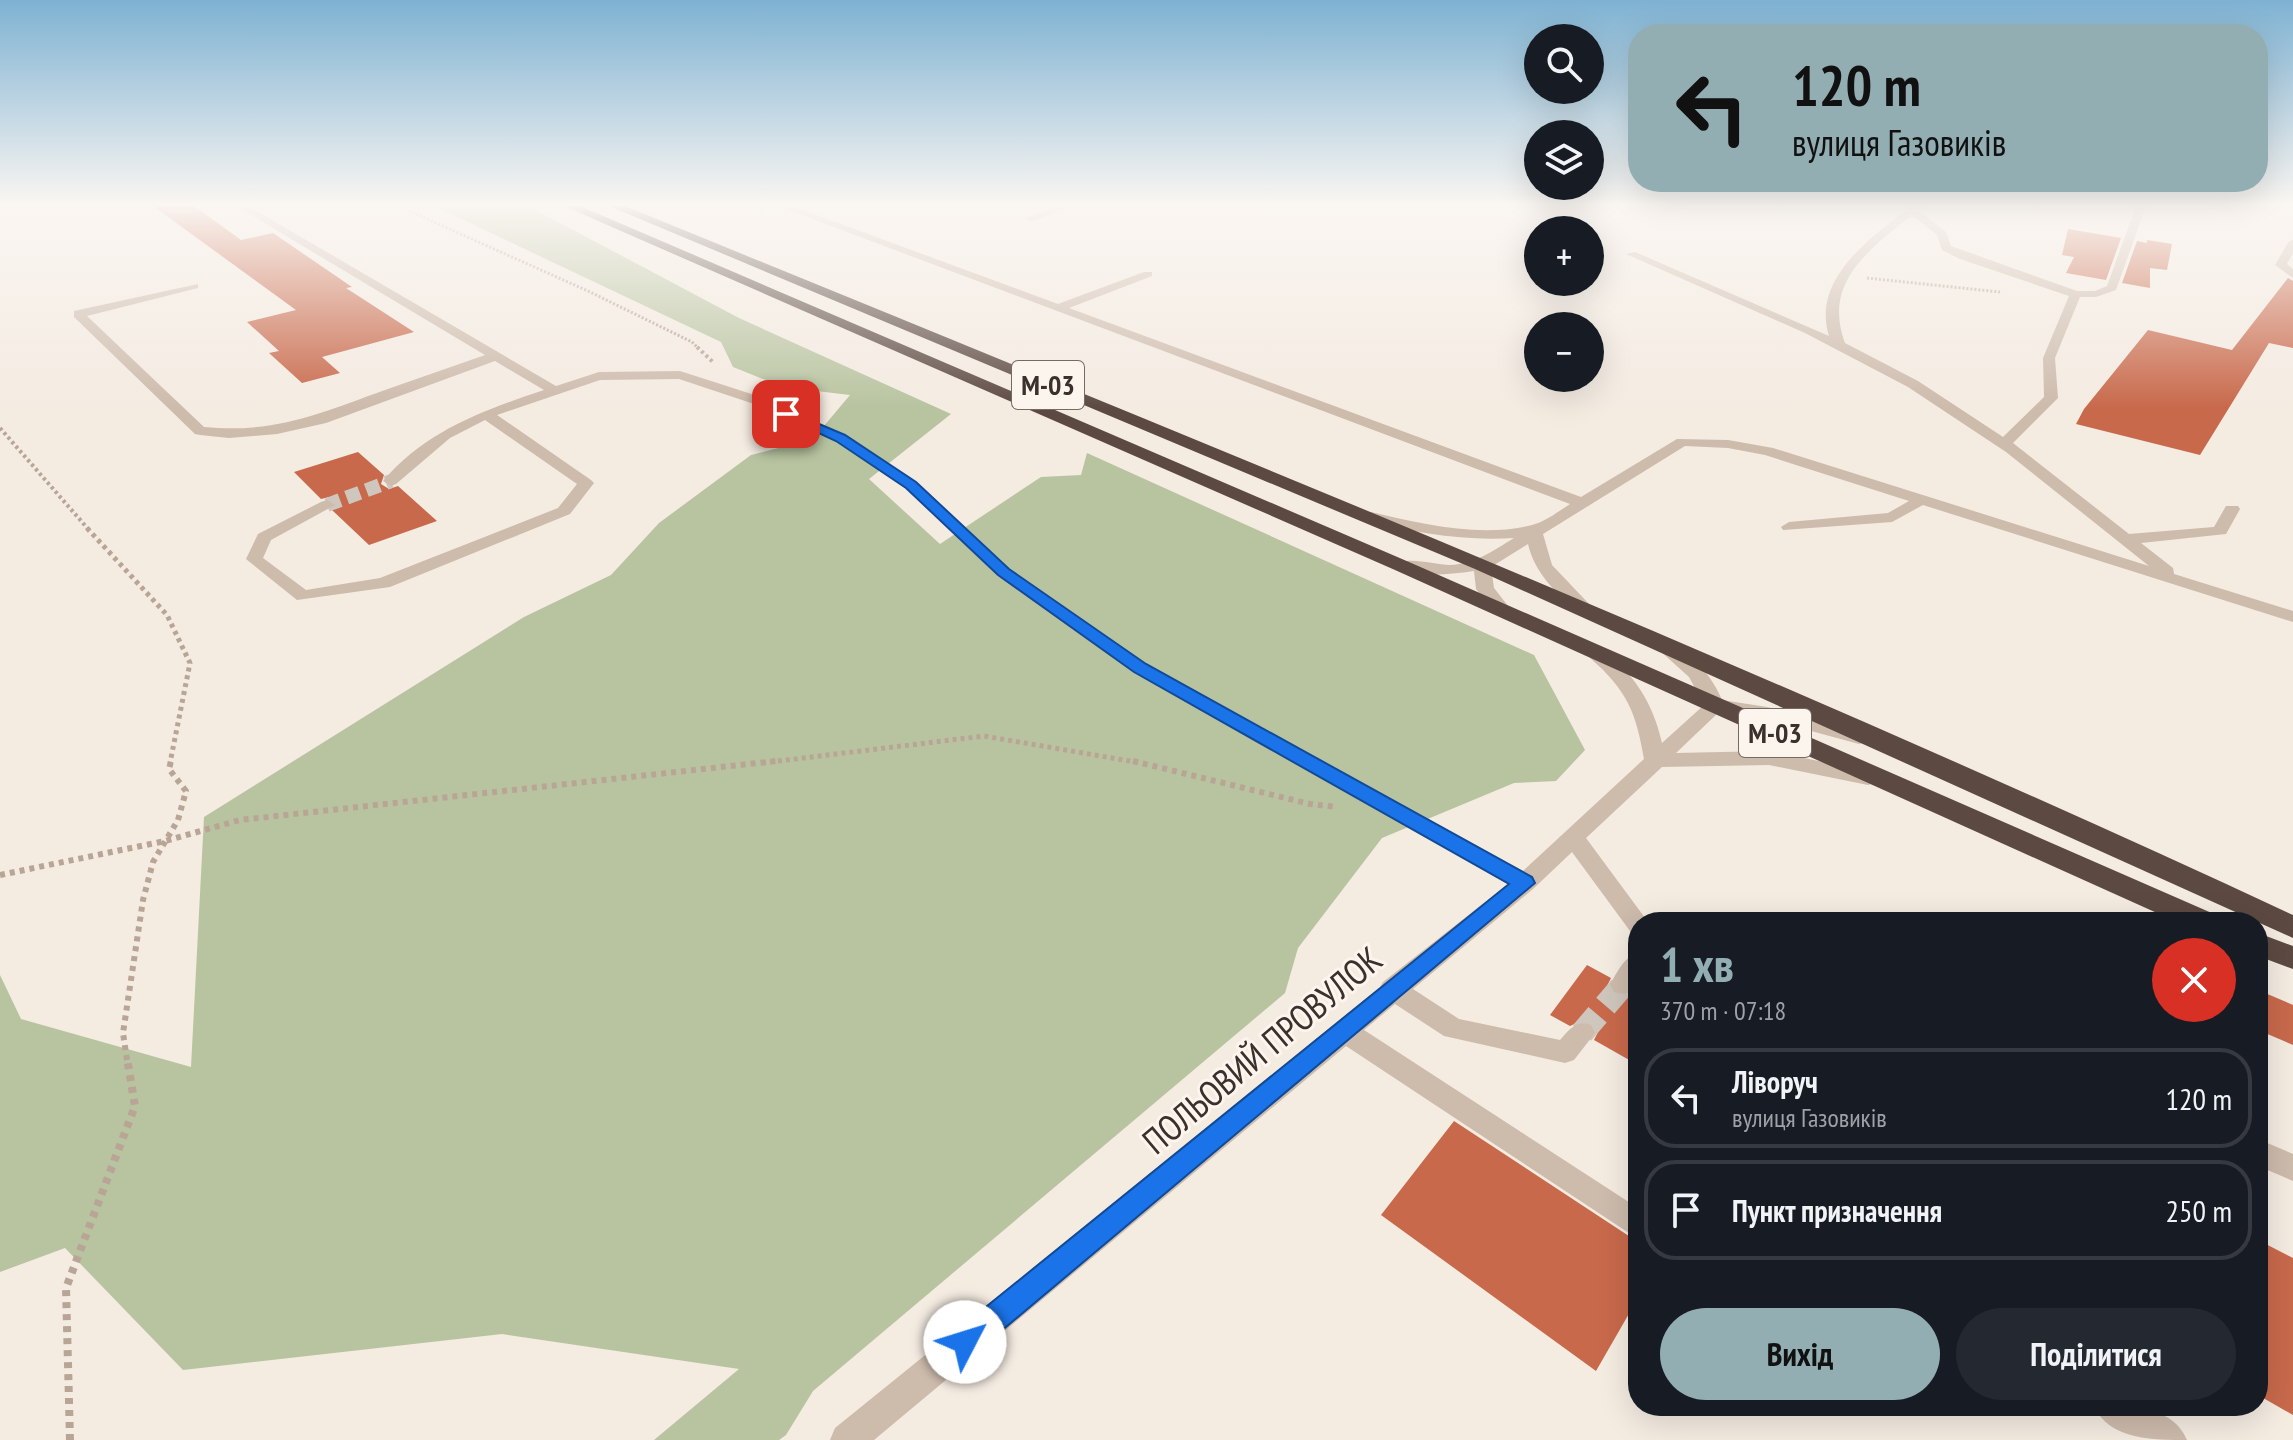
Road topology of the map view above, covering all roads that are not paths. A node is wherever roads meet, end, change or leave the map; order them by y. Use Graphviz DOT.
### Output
graph roads {
  1 [pos="355,273"];
  2 [pos="725,273"];
  3 [pos="778,273"];
  4 [pos="965,273"];
  5 [pos="1675,273"];
  6 [pos="1845,273"];
  7 [pos="2013,273"];
  8 [pos="2117,273"];
  9 [pos="1148,274"];
  10 [pos="194,286"];
  11 [pos="2076,294"];
  12 [pos="1059,308"];
  13 [pos="1839,345"];
  14 [pos="496,356"];
  15 [pos="555,391"];
  16 [pos="486,414"];
  17 [pos="2003,445"];
  18 [pos="391,481"];
  19 [pos="1921,500"];
  20 [pos="1580,502"];
  21 [pos="327,505"];
  22 [pos="2232,509"];
  23 [pos="1363,515"];
  24 [pos="1789,527"];
  25 [pos="1535,530"];
  26 [pos="2125,539"];
  27 [pos="1482,565"];
  28 [pos="1402,566"];
  29 [pos="2180,581"];
  30 [pos="1584,609"];
  31 [pos="1503,611"];
  32 [pos="2293,617"];
  33 [pos="1658,642"];
  34 [pos="1597,654"];
  35 [pos="1714,706"];
  36 [pos="1882,742"];
  37 [pos="1655,760"];
  38 [pos="1883,781"];
  39 [pos="1574,838"];
  40 [pos="1525,883"];
  41 [pos="1628,912"];
  42 [pos="2181,912"];
  43 [pos="2261,912"];
  44 [pos="2268,915"];
  45 [pos="2293,927"];
  46 [pos="2268,948"];
  47 [pos="2293,958"];
  48 [pos="1628,977"];
  49 [pos="1623,985"];
  50 [pos="1392,989"];
  51 [pos="1343,1030"];
  52 [pos="1582,1033"];
  53 [pos="2268,1157"];
  54 [pos="2293,1168"];
  55 [pos="1628,1218"];
  56 [pos="2128,1416"];
  57 [pos="847,1440"];
  58 [pos="2170,1440"];
  1 -- 14 [label="street"];
  2 -- 28 [label="highway, М-03"];
  3 -- 23 [label="highway, М-03"];
  4 -- 12 [label="street"];
  5 -- 13 [label="street"];
  6 -- 13 [label="street"];
  7 -- 11 [label="street"];
  8 -- 11 [label="street"];
  9 -- 12 [label="street"];
  10 -- 14 [label="street"];
  11 -- 17 [label="street"];
  12 -- 20 [label="street"];
  13 -- 17 [label="street"];
  14 -- 15 [label="street"];
  15 -- 16 [label="street"];
  15 -- 40 [label="street"];
  16 -- 18 [label="street"];
  16 -- 21 [label="street"];
  17 -- 26 [label="street"];
  19 -- 20 [label="street"];
  19 -- 24 [label="street"];
  19 -- 29 [label="street"];
  20 -- 25 [label="street"];
  22 -- 26 [label="street"];
  23 -- 25 [label="street"];
  23 -- 27 [label="highway, М-03"];
  25 -- 27 [label="street"];
  25 -- 30 [label="street"];
  26 -- 29 [label="street"];
  27 -- 28 [label="street"];
  27 -- 30 [label="highway, М-03"];
  27 -- 31 [label="street"];
  28 -- 31 [label="highway, М-03"];
  29 -- 32 [label="street"];
  30 -- 33 [label="highway, М-03"];
  31 -- 34 [label="highway, М-03"];
  33 -- 35 [label="street"];
  33 -- 36 [label="highway, М-03"];
  34 -- 35 [label="highway, М-03"];
  34 -- 37 [label="street"];
  35 -- 36 [label="street"];
  35 -- 37 [label="street, ПОЛЬОВИЙ ПРОВУЛОК"];
  35 -- 38 [label="highway, М-03"];
  36 -- 43 [label="highway, М-03"];
  37 -- 38 [label="street"];
  37 -- 39 [label="street, ПОЛЬОВИЙ ПРОВУЛОК"];
  38 -- 42 [label="highway, М-03"];
  39 -- 40 [label="street, ПОЛЬОВИЙ ПРОВУЛОК"];
  39 -- 41 [label="street"];
  40 -- 50 [label="street, ПОЛЬОВИЙ ПРОВУЛОК"];
  44 -- 45 [label="highway, М-03"];
  46 -- 47 [label="highway"];
  48 -- 49 [label="street"];
  50 -- 51 [label="street, ПОЛЬОВИЙ ПРОВУЛОК"];
  50 -- 52 [label="street"];
  51 -- 55 [label="street"];
  51 -- 57 [label="street, ПОЛЬОВИЙ ПРОВУЛОК"];
  53 -- 54 [label="street"];
  56 -- 58 [label="street"];
}
